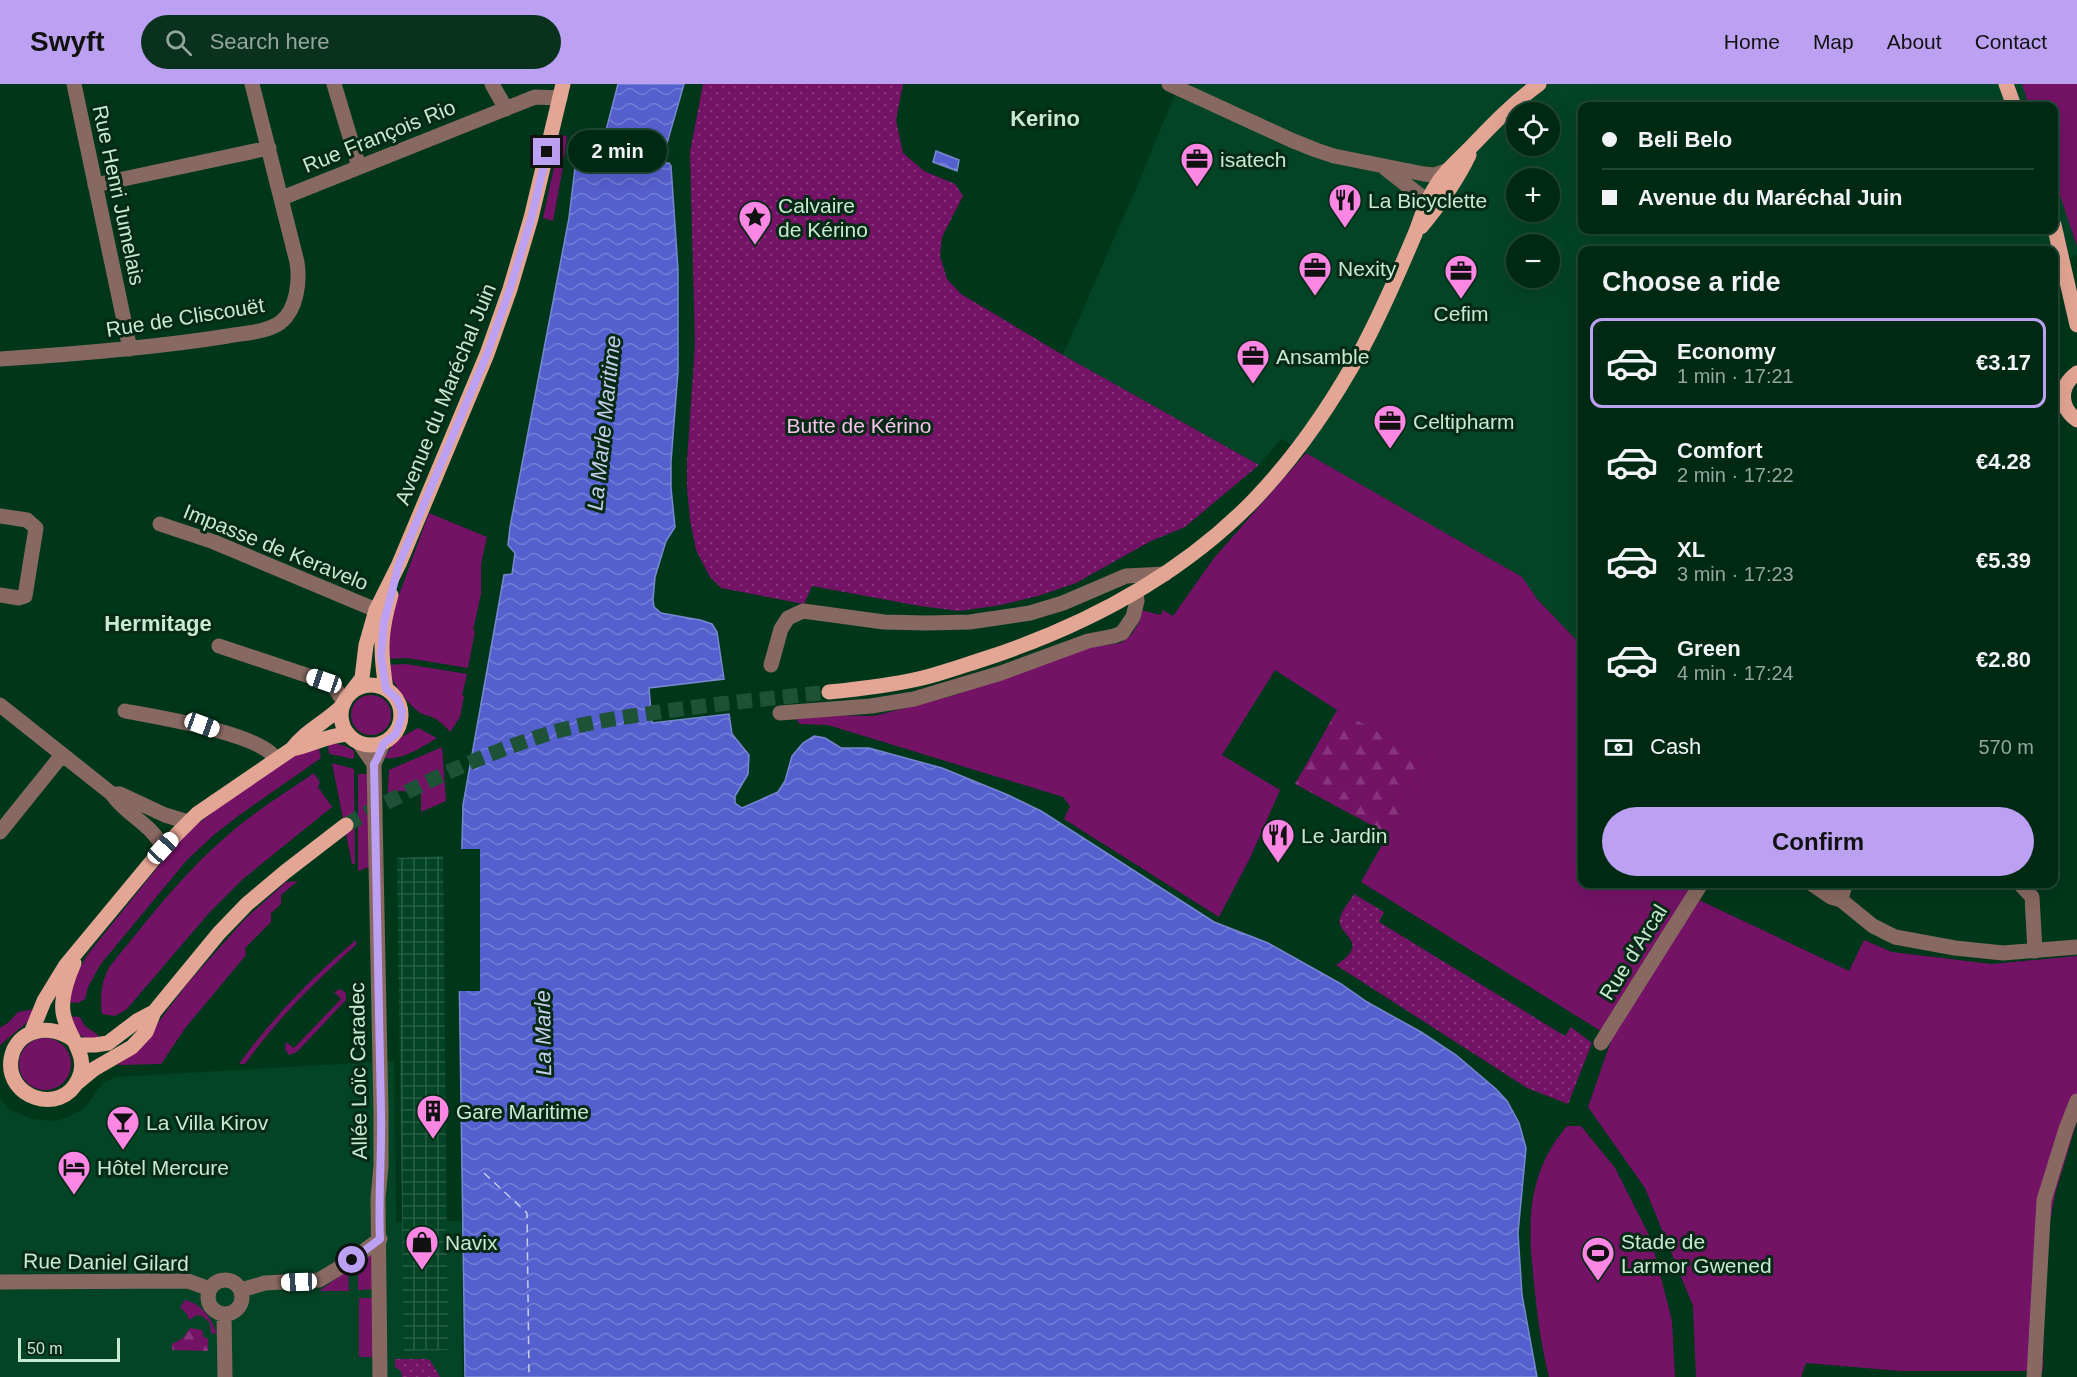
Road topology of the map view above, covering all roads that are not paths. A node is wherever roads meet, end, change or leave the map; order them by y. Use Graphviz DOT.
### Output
graph roads {
  1 [pos="74,84"];
  2 [pos="252,84"];
  3 [pos="334,84"];
  4 [pos="492,84"];
  5 [pos="1169,84"];
  6 [pos="1539,84"];
  7 [pos="2006,84"];
  8 [pos="561,91"];
  9 [pos="2013,102"];
  10 [pos="506,109"];
  11 [pos="1475,143"];
  12 [pos="269,148"];
  13 [pos="359,166"];
  14 [pos="1384,167"];
  15 [pos="1448,170"];
  16 [pos="95,185"];
  17 [pos="282,198"];
  18 [pos="1433,204"];
  19 [pos="2056,234"];
  20 [pos="2077,325"];
  21 [pos="130,349"];
  22 [pos="0,359"];
  23 [pos="2077,373"];
  24 [pos="2077,420"];
  25 [pos="0,516"];
  26 [pos="160,524"];
  27 [pos="399,564"];
  28 [pos="1165,574"];
  29 [pos="1136,593"];
  30 [pos="0,596"];
  31 [pos="376,610"];
  32 [pos="219,646"];
  33 [pos="771,665"];
  34 [pos="386,689"];
  35 [pos="829,692"];
  36 [pos="345,701"];
  37 [pos="0,705"];
  38 [pos="124,711"];
  39 [pos="780,713"];
  40 [pos="347,734"];
  41 [pos="384,743"];
  42 [pos="360,744"];
  43 [pos="292,749"];
  44 [pos="62,755"];
  45 [pos="276,759"];
  46 [pos="374,764"];
  47 [pos="112,794"];
  48 [pos="188,822"];
  49 [pos="2,824"];
  50 [pos="346,825"];
  51 [pos="163,848"];
  52 [pos="1698,888"];
  53 [pos="1818,888"];
  54 [pos="1844,888"];
  55 [pos="2024,888"];
  56 [pos="1841,900"];
  57 [pos="82,947"];
  58 [pos="2077,947"];
  59 [pos="2035,951"];
  60 [pos="154,1012"];
  61 [pos="31,1033"];
  62 [pos="74,1042"];
  63 [pos="1601,1043"];
  64 [pos="15,1047"];
  65 [pos="0,1052"];
  66 [pos="0,1077"];
  67 [pos="16,1083"];
  68 [pos="77,1083"];
  69 [pos="2077,1101"];
  70 [pos="380,1239"];
  71 [pos="0,1282"];
  72 [pos="210,1289"];
  73 [pos="240,1290"];
  74 [pos="224,1314"];
  75 [pos="225,1377"];
  76 [pos="380,1377"];
  77 [pos="2034,1377"];
  1 -- 16 [label="street, Rue Henri Jumelais"];
  2 -- 12 [label="street, Rue de Cliscouët"];
  3 -- 13 [label="street"];
  4 -- 10 [label="street"];
  5 -- 14 [label="street"];
  6 -- 11 [label="main road"];
  7 -- 9 [label="main road"];
  8 -- 10 [label="street, Rue François Rio"];
  8 -- 27 [label="main road, Avenue du Maréchal Juin"];
  10 -- 13 [label="street, Rue François Rio"];
  11 -- 15 [label="main road"];
  11 -- 18 [label="main road"];
  12 -- 16 [label="street"];
  12 -- 17 [label="street, Rue de Cliscouët"];
  13 -- 17 [label="street, Rue François Rio"];
  14 -- 15 [label="street"];
  14 -- 18 [label="street"];
  15 -- 18 [label="main road"];
  16 -- 21 [label="street, Rue Henri Jumelais"];
  17 -- 21 [label="street, Rue de Cliscouët"];
  18 -- 28 [label="main road"];
  19 -- 20 [label="main road"];
  21 -- 22 [label="street, Rue de Cliscouët"];
  23 -- 24 [label="main road"];
  25 -- 30 [label="street"];
  26 -- 31 [label="street, Impasse de Keravelo"];
  27 -- 31 [label="main road, Avenue du Maréchal Juin"];
  27 -- 34 [label="main road, Avenue du Maréchal Juin"];
  28 -- 29 [label="main road"];
  28 -- 33 [label="street"];
  29 -- 35 [label="main road"];
  29 -- 39 [label="street"];
  31 -- 36 [label="main road, Avenue du Maréchal Juin"];
  32 -- 36 [label="street"];
  34 -- 36 [label="main road"];
  34 -- 41 [label="main road"];
  36 -- 40 [label="main road"];
  36 -- 43 [label="main road, Avenue du Maréchal Juin"];
  37 -- 44 [label="street"];
  38 -- 45 [label="street"];
  40 -- 42 [label="main road"];
  40 -- 43 [label="main road, Avenue du Maréchal Juin"];
  41 -- 42 [label="main road"];
  41 -- 46 [label="street, Allée Loïc Caradec"];
  42 -- 46 [label="street"];
  43 -- 45 [label="main road, Avenue du Maréchal Juin"];
  44 -- 47 [label="street"];
  44 -- 49 [label="street"];
  45 -- 48 [label="main road, Avenue du Maréchal Juin"];
  46 -- 70 [label="street, Allée Loïc Caradec"];
  47 -- 48 [label="street"];
  47 -- 51 [label="street"];
  48 -- 51 [label="main road, Avenue du Maréchal Juin"];
  50 -- 60 [label="main road"];
  51 -- 57 [label="main road, Avenue du Maréchal Juin"];
  52 -- 63 [label="street, Rue d'Arcal"];
  53 -- 56 [label="street"];
  54 -- 56 [label="street"];
  55 -- 59 [label="street"];
  56 -- 59 [label="street"];
  57 -- 61 [label="main road, Avenue du Maréchal Juin"];
  57 -- 62 [label="main road, Avenue du Maréchal Juin"];
  58 -- 59 [label="street"];
  60 -- 62 [label="main road"];
  60 -- 68 [label="main road"];
  61 -- 62 [label="main road"];
  61 -- 64 [label="main road"];
  62 -- 68 [label="main road"];
  64 -- 65 [label="main road"];
  64 -- 67 [label="main road"];
  66 -- 67 [label="main road"];
  67 -- 68 [label="main road"];
  69 -- 77 [label="street"];
  70 -- 73 [label="street"];
  70 -- 76 [label="street, Allée Loïc Caradec"];
  71 -- 72 [label="street, Rue Daniel Gilard"];
  72 -- 73 [label="street"];
  72 -- 74 [label="street"];
  73 -- 74 [label="street"];
  74 -- 75 [label="street"];
}
